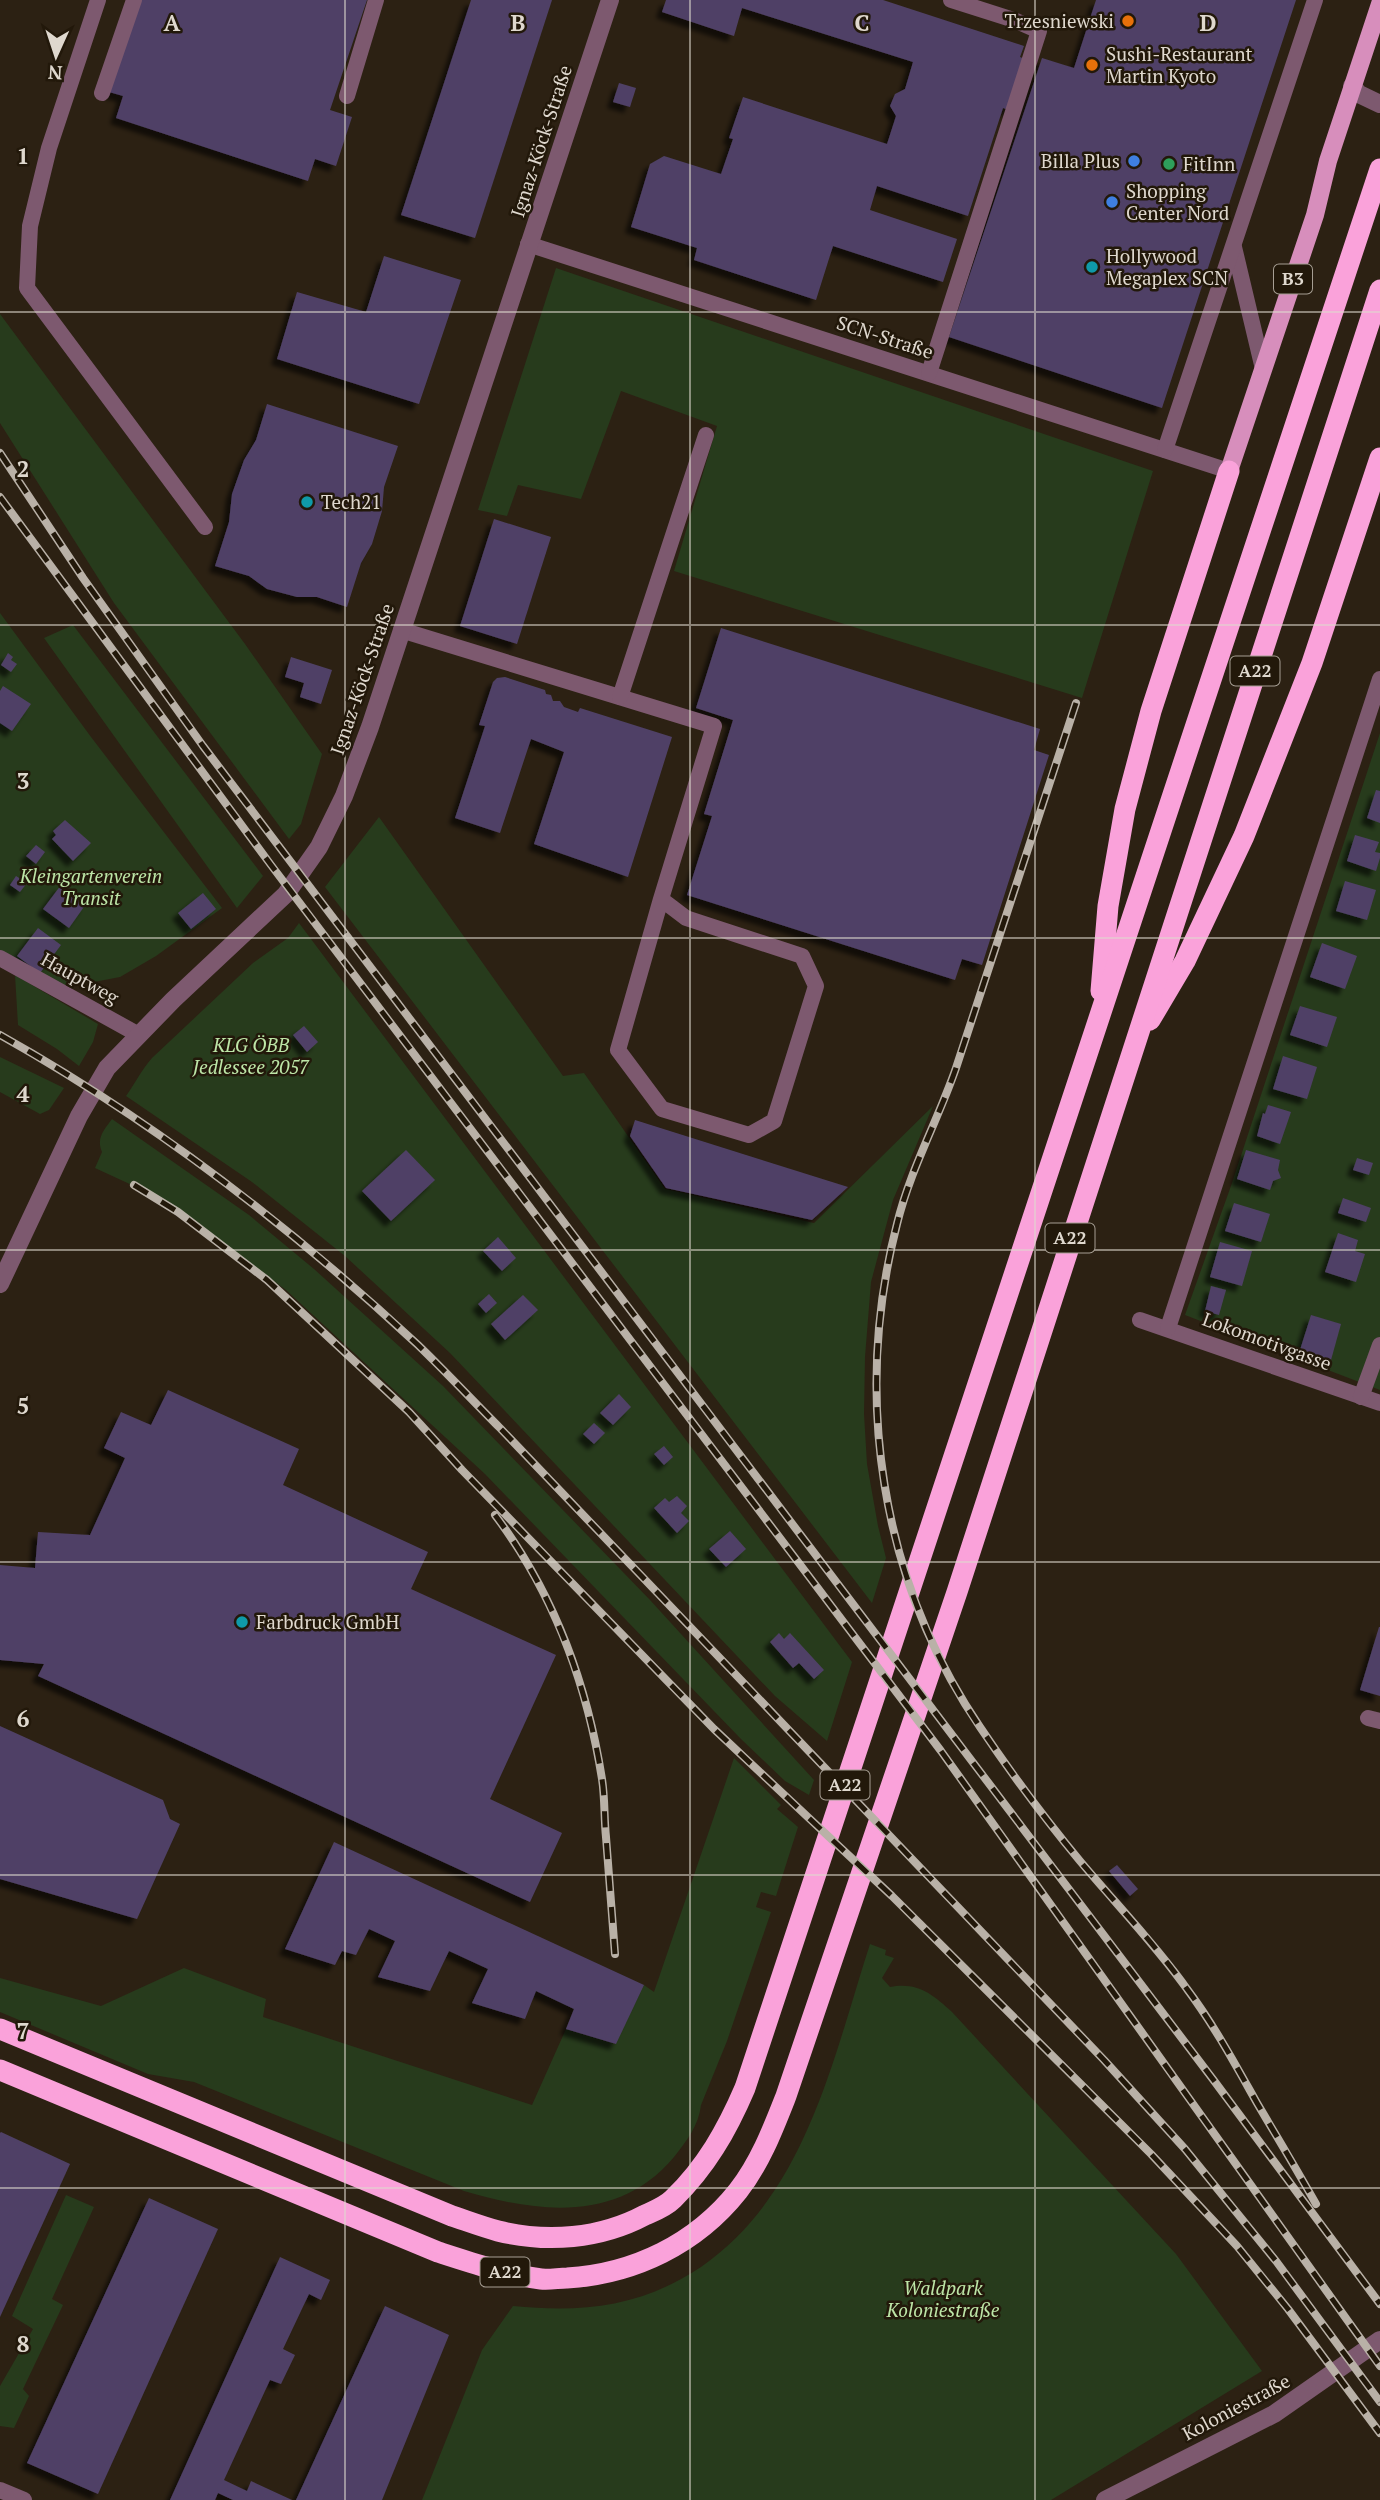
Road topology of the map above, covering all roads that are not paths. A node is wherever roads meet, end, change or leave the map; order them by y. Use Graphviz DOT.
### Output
graph roads {
  1 [pos="99,0"];
  2 [pos="134,0"];
  3 [pos="376,0"];
  4 [pos="610,0"];
  5 [pos="951,0"];
  6 [pos="1315,0"];
  7 [pos="1380,4"];
  8 [pos="991,6"];
  9 [pos="1352,86"];
  10 [pos="103,93"];
  11 [pos="347,96"];
  12 [pos="1380,104"];
  13 [pos="1380,169"];
  14 [pos="528,244"];
  15 [pos="1234,247"];
  16 [pos="1380,290"];
  17 [pos="1263,369"];
  18 [pos="929,373"];
  19 [pos="706,435"];
  20 [pos="1165,450"];
  21 [pos="1380,458"];
  22 [pos="1229,471"];
  23 [pos="205,527"];
  24 [pos="401,630"];
  25 [pos="1380,679"];
  26 [pos="620,697"];
  27 [pos="661,900"];
  28 [pos="0,958"];
  29 [pos="1099,1024"];
  30 [pos="139,1035"];
  31 [pos="1130,1052"];
  32 [pos="0,1284"];
  33 [pos="1140,1320"];
  34 [pos="1168,1328"];
  35 [pos="1380,1345"];
  36 [pos="1361,1397"];
  37 [pos="1380,1403"];
  38 [pos="0,2029"];
  39 [pos="0,2070"];
  40 [pos="1380,2340"];
  41 [pos="0,2490"];
  42 [pos="24,2500"];
  43 [pos="1105,2500"];
  1 -- 23 [label="lane"];
  2 -- 10 [label="lane"];
  3 -- 11 [label="lane"];
  4 -- 14 [label="street, Ignaz-Köck-Straße"];
  5 -- 8 [label="lane"];
  6 -- 15 [label="lane"];
  7 -- 9 [label="main road, B3"];
  8 -- 18 [label="lane"];
  9 -- 12 [label="street"];
  9 -- 17 [label="main road, B3"];
  13 -- 29 [label="highway, A22"];
  14 -- 18 [label="lane, SCN-Straße"];
  14 -- 24 [label="street, Ignaz-Köck-Straße"];
  15 -- 17 [label="lane"];
  15 -- 20 [label="lane"];
  16 -- 31 [label="highway, A22"];
  17 -- 22 [label="main road, B3"];
  18 -- 20 [label="lane, SCN-Straße"];
  19 -- 26 [label="lane"];
  20 -- 22 [label="lane, SCN-Straße"];
  21 -- 31 [label="highway"];
  22 -- 29 [label="highway"];
  24 -- 26 [label="lane"];
  24 -- 30 [label="street, Ignaz-Köck-Straße"];
  25 -- 34 [label="lane"];
  26 -- 27 [label="lane"];
  27 -- 27 [label="lane"];
  28 -- 30 [label="lane, Hauptweg"];
  29 -- 38 [label="highway, A22"];
  30 -- 32 [label="street, Ignaz-Köck-Straße"];
  31 -- 39 [label="highway, A22"];
  33 -- 34 [label="lane, Lokomotivgasse"];
  34 -- 36 [label="lane, Lokomotivgasse"];
  35 -- 36 [label="lane"];
  36 -- 37 [label="lane, Lokomotivgasse"];
  40 -- 43 [label="street, Koloniestraße"];
  41 -- 42 [label="lane"];
}
